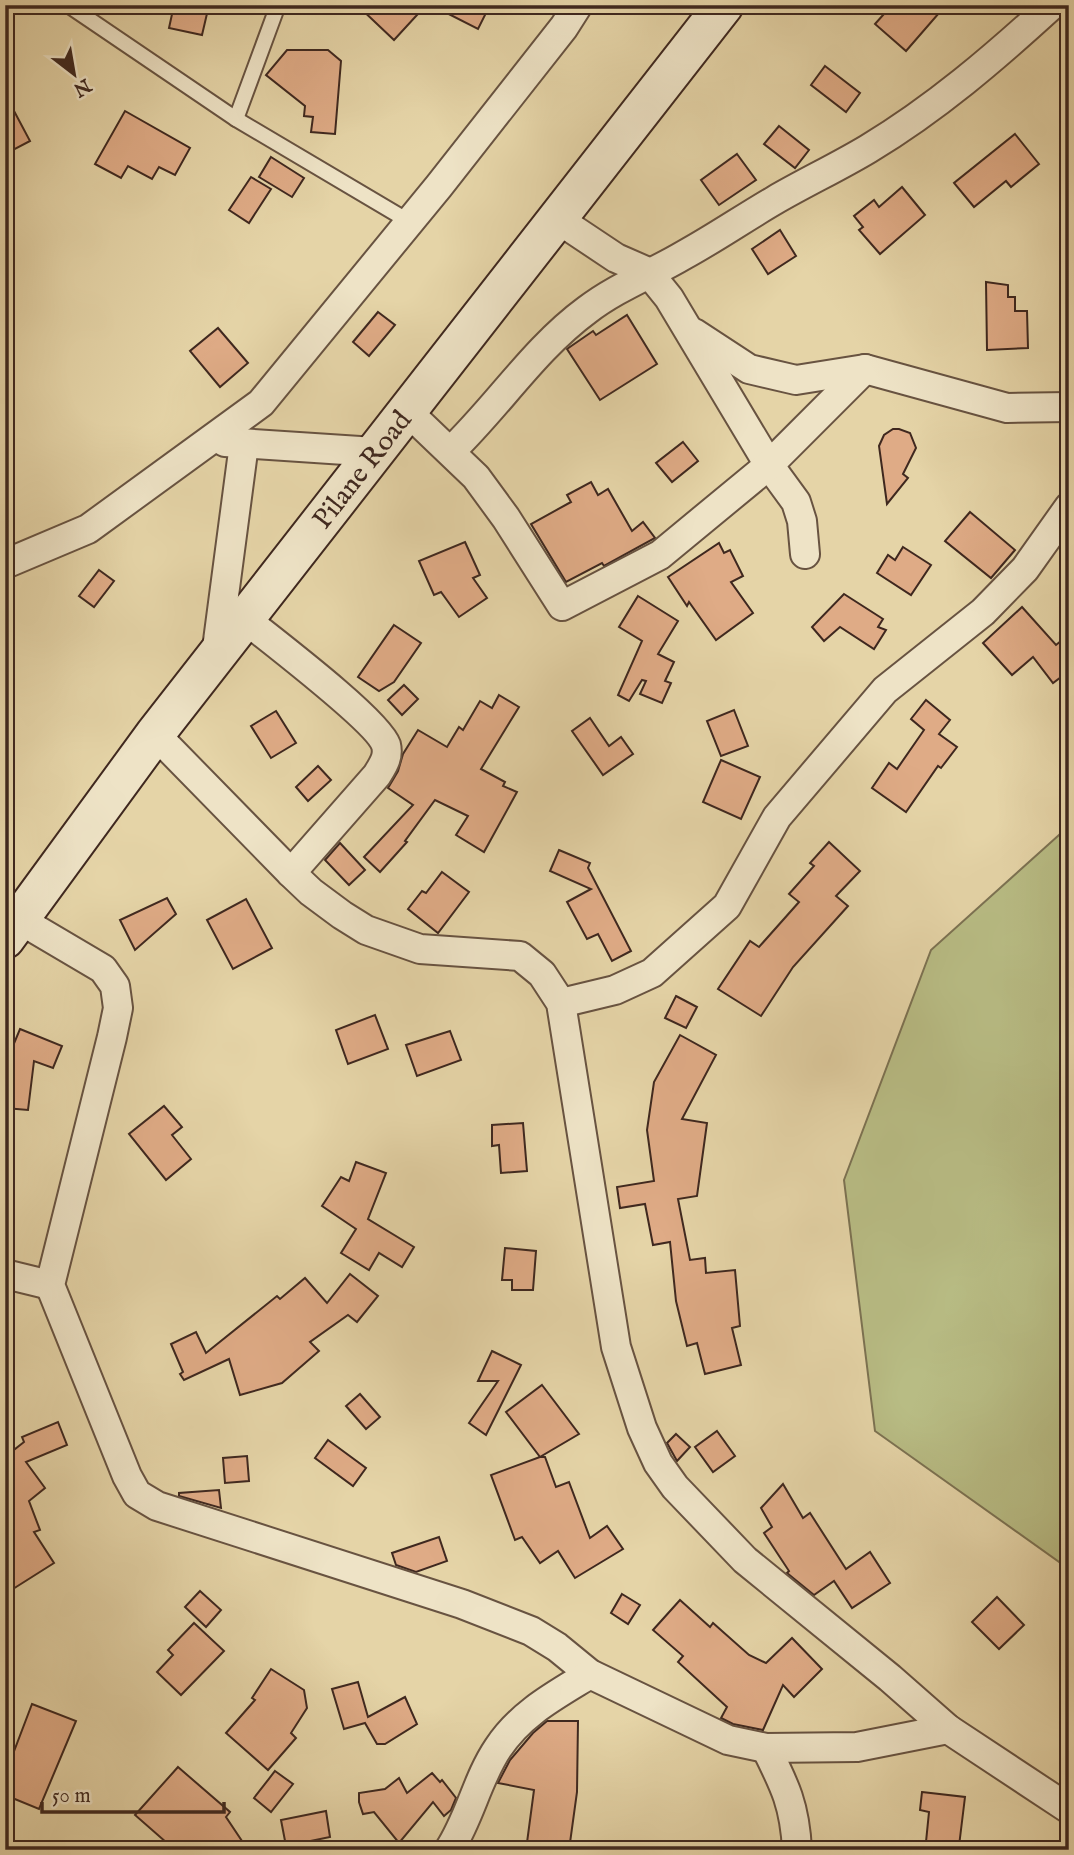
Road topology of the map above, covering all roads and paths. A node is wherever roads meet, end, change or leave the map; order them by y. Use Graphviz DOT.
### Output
graph roads {
  1 [pos="68,5"];
  2 [pos="278,5"];
  3 [pos="578,5"];
  4 [pos="724,5"];
  5 [pos="1052,5"];
  6 [pos="236,119"];
  7 [pos="556,219"];
  8 [pos="410,222"];
  9 [pos="648,272"];
  10 [pos="689,329"];
  11 [pos="865,369"];
  12 [pos="1069,407"];
  13 [pos="407,411"];
  14 [pos="212,440"];
  15 [pos="244,444"];
  16 [pos="451,451"];
  17 [pos="375,452"];
  18 [pos="769,465"];
  19 [pos="1069,507"];
  20 [pos="805,554"];
  21 [pos="5,564"];
  22 [pos="245,619"];
  23 [pos="216,657"];
  24 [pos="155,734"];
  25 [pos="291,873"];
  26 [pos="13,929"];
  27 [pos="561,1003"];
  28 [pos="5,1274"];
  29 [pos="50,1285"];
  30 [pos="590,1675"];
  31 [pos="948,1730"];
  32 [pos="766,1748"];
  33 [pos="1069,1809"];
  34 [pos="449,1850"];
  35 [pos="797,1850"];
  1 -- 6 [label="lane"];
  2 -- 6 [label="lane"];
  3 -- 8 [label="street"];
  4 -- 7 [label="main road, Pilane Road"];
  5 -- 9 [label="street"];
  6 -- 8 [label="lane"];
  7 -- 9 [label="street"];
  7 -- 13 [label="main road, Pilane Road"];
  8 -- 14 [label="street"];
  9 -- 10 [label="street"];
  9 -- 16 [label="street"];
  10 -- 11 [label="street"];
  10 -- 18 [label="street"];
  11 -- 12 [label="street"];
  11 -- 18 [label="street"];
  13 -- 16 [label="street"];
  13 -- 17 [label="main road, Pilane Road"];
  14 -- 15 [label="street"];
  14 -- 21 [label="street"];
  15 -- 17 [label="street"];
  15 -- 23 [label="street"];
  16 -- 18 [label="street"];
  17 -- 22 [label="main road, Pilane Road"];
  18 -- 20 [label="street"];
  19 -- 27 [label="street"];
  22 -- 23 [label="main road, Pilane Road"];
  22 -- 25 [label="street"];
  23 -- 24 [label="main road, Pilane Road"];
  24 -- 25 [label="street"];
  24 -- 26 [label="main road, Pilane Road"];
  25 -- 27 [label="street"];
  26 -- 29 [label="street"];
  27 -- 31 [label="street"];
  28 -- 29 [label="street"];
  29 -- 30 [label="street"];
  30 -- 32 [label="street"];
  30 -- 34 [label="street"];
  31 -- 32 [label="street"];
  31 -- 33 [label="street"];
  32 -- 35 [label="street"];
}
